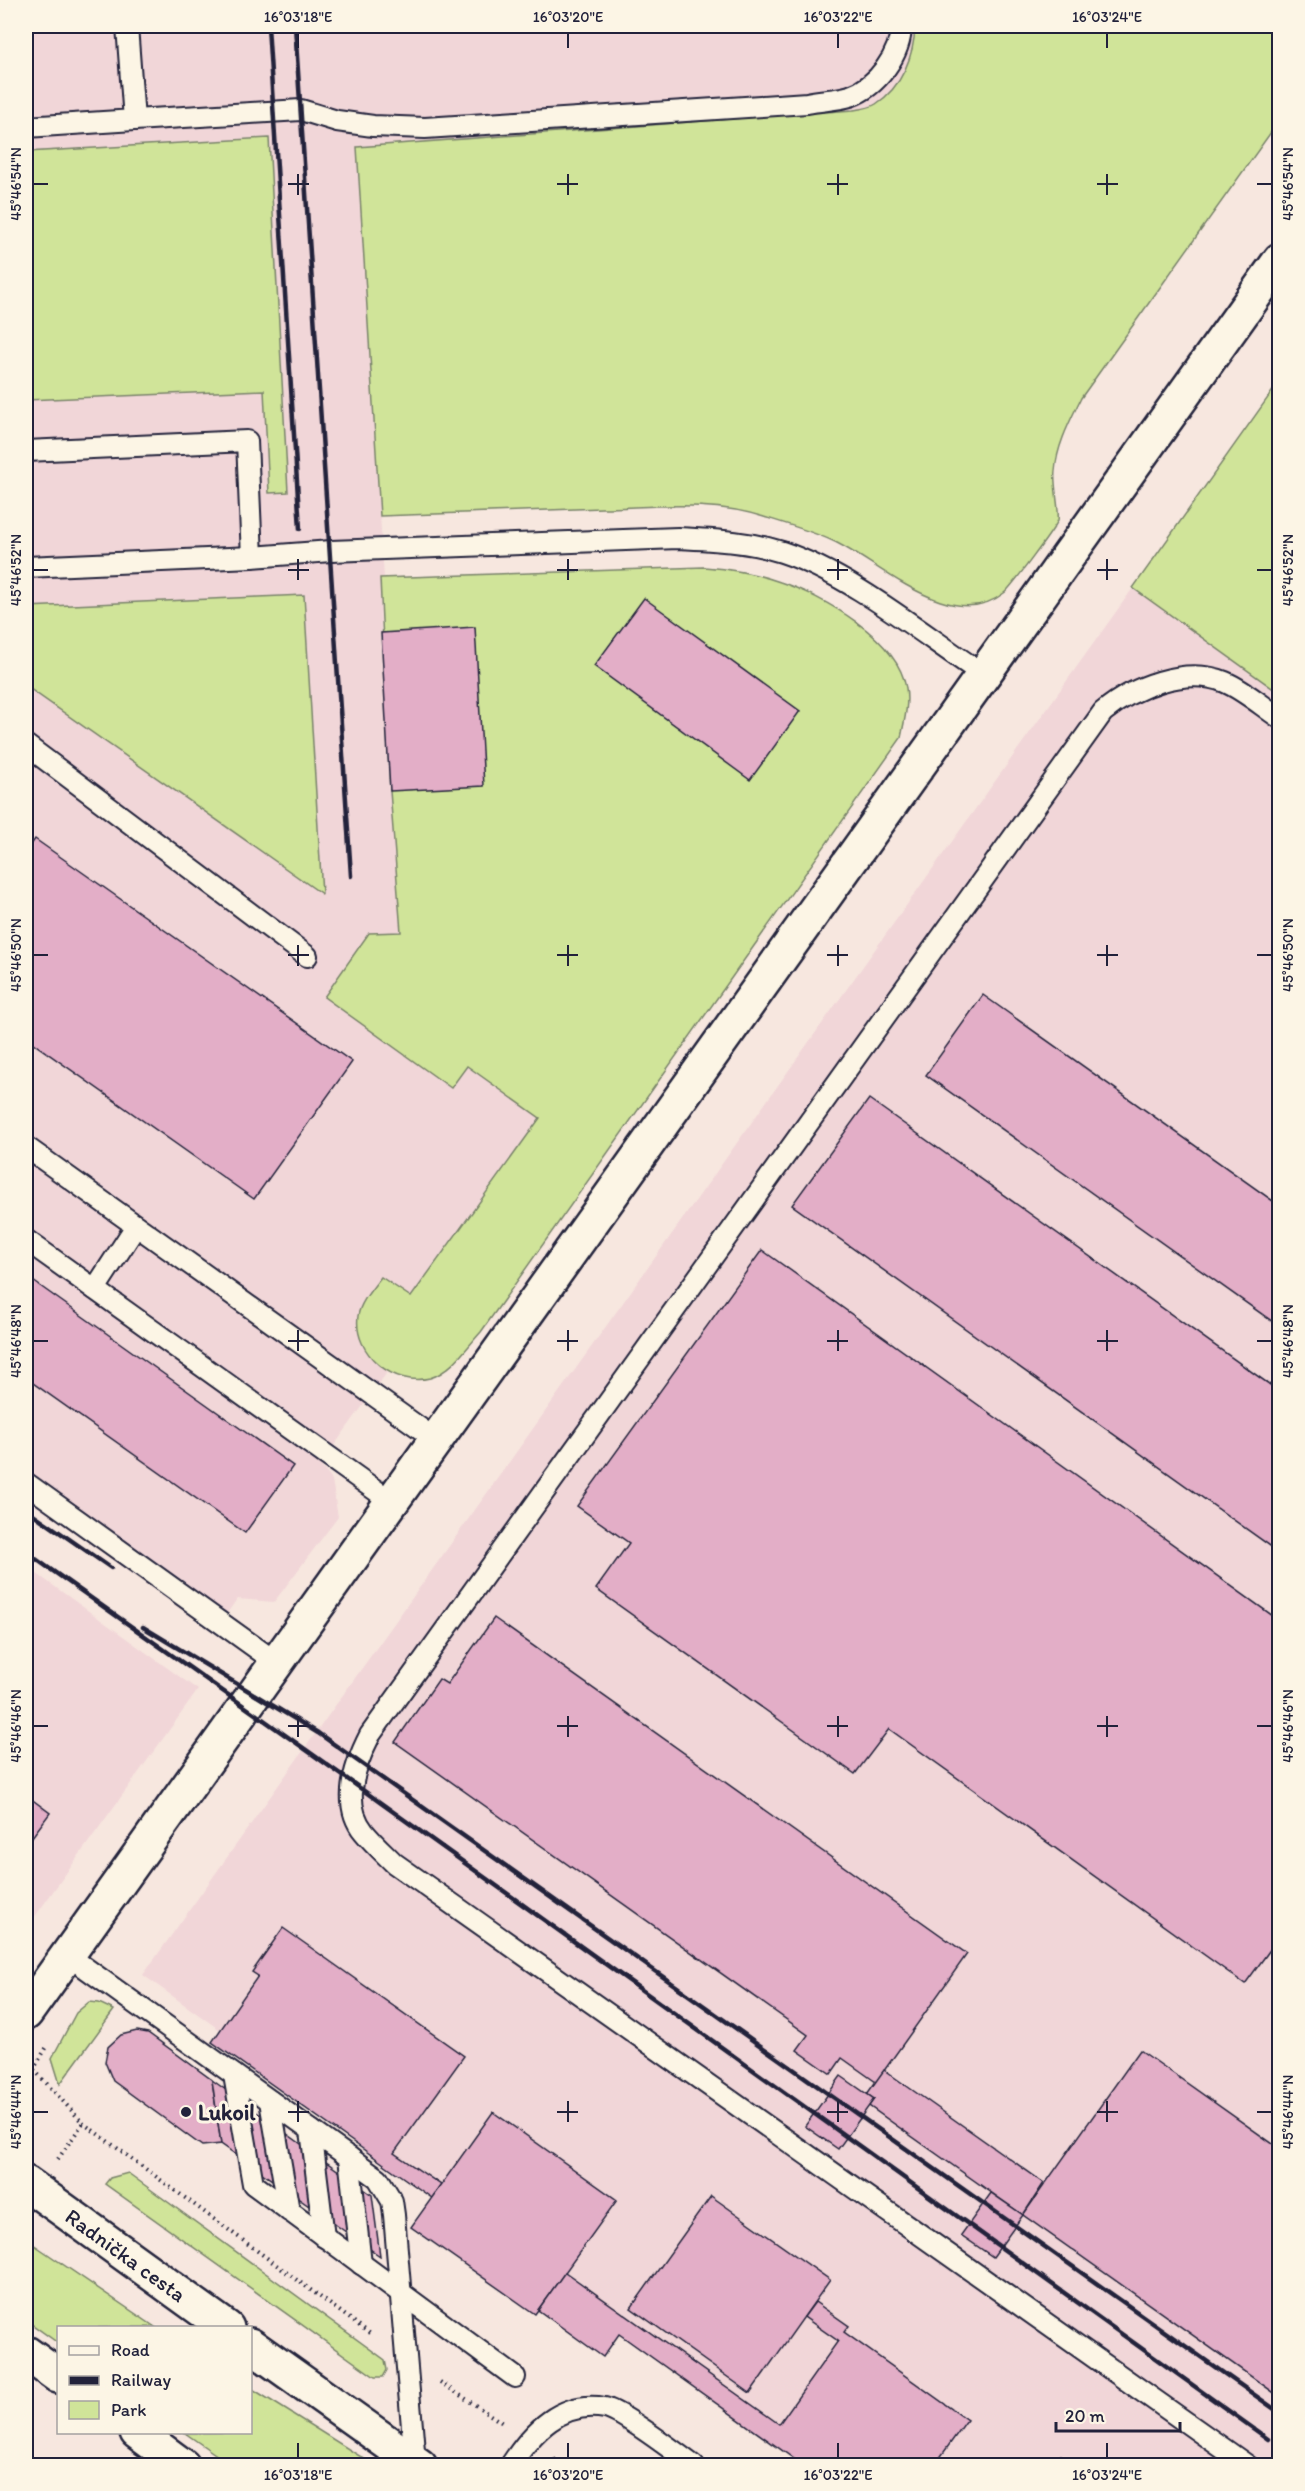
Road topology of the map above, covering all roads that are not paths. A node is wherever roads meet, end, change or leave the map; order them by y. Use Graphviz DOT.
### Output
graph roads {
  1 [pos="128,26"];
  2 [pos="901,26"];
  3 [pos="134,120"];
  4 [pos="26,127"];
  5 [pos="1280,260"];
  6 [pos="26,451"];
  7 [pos="252,557"];
  8 [pos="26,567"];
  9 [pos="981,673"];
  10 [pos="1280,718"];
  11 [pos="26,745"];
  12 [pos="307,956"];
  13 [pos="26,1147"];
  14 [pos="136,1226"];
  15 [pos="26,1239"];
  16 [pos="95,1289"];
  17 [pos="435,1439"];
  18 [pos="26,1483"];
  19 [pos="392,1502"];
  20 [pos="277,1663"];
  21 [pos="66,1954"];
  22 [pos="26,2013"];
  23 [pos="234,2075"];
  24 [pos="270,2101"];
  25 [pos="311,2130"];
  26 [pos="349,2157"];
  27 [pos="26,2183"];
  28 [pos="289,2211"];
  29 [pos="324,2237"];
  30 [pos="361,2264"];
  31 [pos="401,2294"];
  32 [pos="224,2326"];
  33 [pos="252,2346"];
  34 [pos="26,2353"];
  35 [pos="57,2375"];
  36 [pos="515,2377"];
  37 [pos="138,2434"];
  38 [pos="418,2464"];
  39 [pos="183,2466"];
  40 [pos="510,2466"];
  41 [pos="694,2466"];
  42 [pos="1248,2466"];
  1 -- 3 [label="lane"];
  2 -- 3 [label="lane"];
  3 -- 4 [label="lane"];
  5 -- 9 [label="street"];
  6 -- 7 [label="lane"];
  7 -- 8 [label="lane"];
  7 -- 9 [label="lane"];
  9 -- 17 [label="street"];
  10 -- 42 [label="lane"];
  11 -- 12 [label="lane"];
  13 -- 14 [label="lane"];
  14 -- 16 [label="lane"];
  14 -- 17 [label="lane"];
  15 -- 16 [label="lane"];
  16 -- 19 [label="lane"];
  17 -- 19 [label="street"];
  18 -- 20 [label="lane"];
  19 -- 20 [label="street"];
  20 -- 21 [label="street"];
  21 -- 22 [label="street"];
  21 -- 23 [label="lane"];
  23 -- 24 [label="lane"];
  23 -- 28 [label="lane"];
  24 -- 25 [label="lane"];
  24 -- 28 [label="lane"];
  25 -- 26 [label="lane"];
  25 -- 29 [label="lane"];
  26 -- 30 [label="lane"];
  26 -- 31 [label="lane"];
  27 -- 32 [label="street, Radnička cesta"];
  28 -- 29 [label="lane"];
  29 -- 30 [label="lane"];
  30 -- 31 [label="lane"];
  31 -- 36 [label="lane"];
  31 -- 38 [label="lane"];
  33 -- 38 [label="street"];
  34 -- 35 [label="street"];
  37 -- 39 [label="street"];
  40 -- 41 [label="lane"];
}
